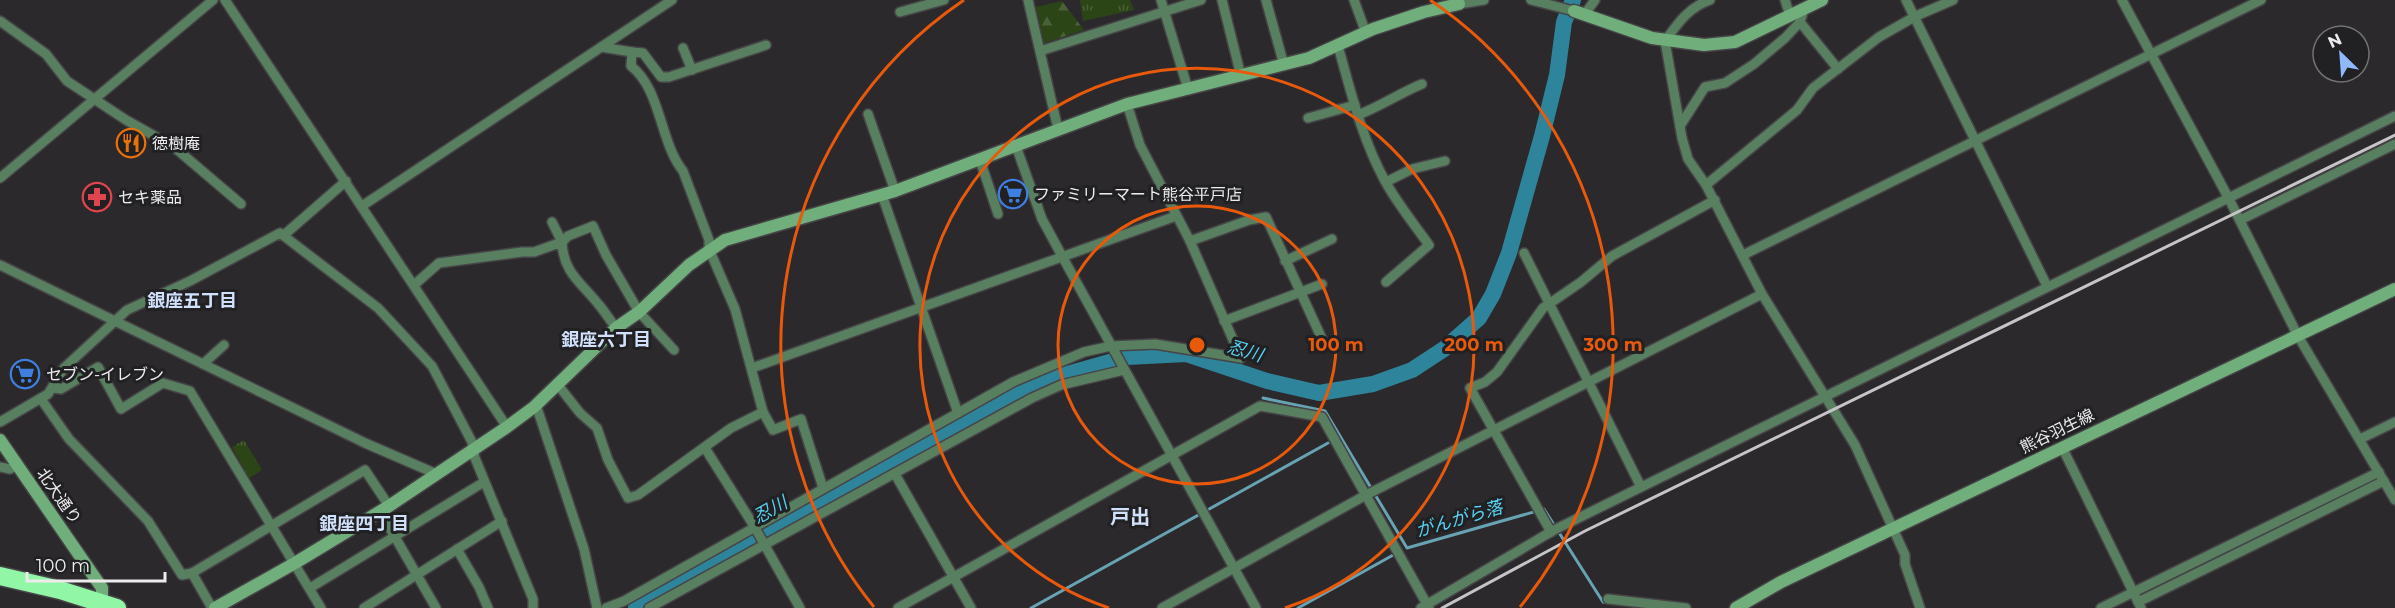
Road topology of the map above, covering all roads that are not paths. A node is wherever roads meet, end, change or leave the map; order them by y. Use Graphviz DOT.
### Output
graph roads {
  1 [pos="213,0"];
  2 [pos="225,0"];
  3 [pos="672,0"];
  4 [pos="944,0"];
  5 [pos="1028,0"];
  6 [pos="1161,0"];
  7 [pos="1201,0"];
  8 [pos="1222,0"];
  9 [pos="1266,0"];
  10 [pos="1354,0"];
  11 [pos="1484,0"];
  12 [pos="1531,0"];
  13 [pos="1595,0"];
  14 [pos="1710,0"];
  15 [pos="1785,0"];
  16 [pos="1822,0"];
  17 [pos="1906,0"];
  18 [pos="1953,0"];
  19 [pos="2122,0"];
  20 [pos="2260,0"];
  21 [pos="1459,2"];
  22 [pos="1560,4"];
  23 [pos="1164,11"];
  24 [pos="900,12"];
  25 [pos="1579,13"];
  26 [pos="1916,16"];
  27 [pos="1795,19"];
  28 [pos="0,21"];
  29 [pos="1366,33"];
  30 [pos="1665,41"];
  31 [pos="766,45"];
  32 [pos="1338,46"];
  33 [pos="601,47"];
  34 [pos="683,48"];
  35 [pos="1040,51"];
  36 [pos="632,52"];
  37 [pos="2150,54"];
  38 [pos="1284,65"];
  39 [pos="1838,69"];
  40 [pos="692,70"];
  41 [pos="1241,76"];
  42 [pos="1422,84"];
  43 [pos="1188,89"];
  44 [pos="94,99"];
  45 [pos="1128,104"];
  46 [pos="1356,110"];
  47 [pos="868,114"];
  48 [pos="2395,116"];
  49 [pos="1308,118"];
  50 [pos="1680,126"];
  51 [pos="1058,129"];
  52 [pos="1975,141"];
  53 [pos="2395,144"];
  54 [pos="1016,146"];
  55 [pos="980,160"];
  56 [pos="1445,161"];
  57 [pos="0,178"];
  58 [pos="346,181"];
  59 [pos="1386,183"];
  60 [pos="1706,185"];
  61 [pos="895,191"];
  62 [pos="882,195"];
  63 [pos="2228,197"];
  64 [pos="1715,200"];
  65 [pos="241,204"];
  66 [pos="362,206"];
  67 [pos="998,214"];
  68 [pos="1176,216"];
  69 [pos="2240,220"];
  70 [pos="552,222"];
  71 [pos="284,235"];
  72 [pos="1332,239"];
  73 [pos="1190,241"];
  74 [pos="562,242"];
  75 [pos="709,249"];
  76 [pos="1524,253"];
  77 [pos="1743,255"];
  78 [pos="1062,256"];
  79 [pos="1285,261"];
  80 [pos="0,265"];
  81 [pos="1386,282"];
  82 [pos="1322,284"];
  83 [pos="414,285"];
  84 [pos="2047,286"];
  85 [pos="2395,289"];
  86 [pos="1300,292"];
  87 [pos="1762,294"];
  88 [pos="1549,304"];
  89 [pos="920,309"];
  90 [pos="639,312"];
  91 [pos="115,321"];
  92 [pos="1224,321"];
  93 [pos="616,328"];
  94 [pos="2298,336"];
  95 [pos="1323,341"];
  96 [pos="224,345"];
  97 [pos="1112,348"];
  98 [pos="674,350"];
  99 [pos="203,364"];
  100 [pos="752,368"];
  101 [pos="1123,368"];
  102 [pos="1589,383"];
  103 [pos="558,385"];
  104 [pos="53,388"];
  105 [pos="1824,397"];
  106 [pos="41,399"];
  107 [pos="534,407"];
  108 [pos="763,412"];
  109 [pos="958,413"];
  110 [pos="0,422"];
  111 [pos="2395,422"];
  112 [pos="507,427"];
  113 [pos="1494,430"];
  114 [pos="2360,439"];
  115 [pos="0,440"];
  116 [pos="2062,447"];
  117 [pos="705,448"];
  118 [pos="474,450"];
  119 [pos="1173,456"];
  120 [pos="17,465"];
  121 [pos="0,467"];
  122 [pos="895,474"];
  123 [pos="2381,476"];
  124 [pos="434,477"];
  125 [pos="484,482"];
  126 [pos="1641,487"];
  127 [pos="823,488"];
  128 [pos="1367,495"];
  129 [pos="2395,500"];
  130 [pos="384,508"];
  131 [pos="502,521"];
  132 [pos="272,525"];
  133 [pos="755,528"];
  134 [pos="1555,530"];
  135 [pos="1893,530"];
  136 [pos="395,537"];
  137 [pos="765,546"];
  138 [pos="457,549"];
  139 [pos="295,563"];
  140 [pos="1234,568"];
  141 [pos="192,573"];
  142 [pos="416,574"];
  143 [pos="0,576"];
  144 [pos="953,577"];
  145 [pos="0,586"];
  146 [pos="310,588"];
  147 [pos="1608,599"];
  148 [pos="2138,601"];
  149 [pos="105,607"];
  150 [pos="1425,607"];
  151 [pos="214,608"];
  152 [pos="321,608"];
  153 [pos="364,608"];
  154 [pos="436,608"];
  155 [pos="488,608"];
  156 [pos="533,608"];
  157 [pos="597,608"];
  158 [pos="606,608"];
  159 [pos="649,608"];
  160 [pos="800,608"];
  161 [pos="898,608"];
  162 [pos="970,608"];
  163 [pos="1162,608"];
  164 [pos="1256,608"];
  165 [pos="1686,608"];
  166 [pos="1736,608"];
  167 [pos="1920,608"];
  168 [pos="2101,608"];
  1 -- 44 [label="street"];
  2 -- 58 [label="street"];
  3 -- 33 [label="street"];
  4 -- 24 [label="street"];
  5 -- 35 [label="street"];
  6 -- 23 [label="street"];
  7 -- 23 [label="street"];
  8 -- 41 [label="street"];
  9 -- 38 [label="street"];
  10 -- 29 [label="street"];
  11 -- 21 [label="street"];
  12 -- 22 [label="street"];
  13 -- 25 [label="street"];
  14 -- 30 [label="street"];
  15 -- 27 [label="street"];
  16 -- 27 [label="street"];
  17 -- 26 [label="street"];
  18 -- 26 [label="street"];
  19 -- 37 [label="street"];
  20 -- 37 [label="street"];
  21 -- 29 [label="street"];
  22 -- 25 [label="street"];
  23 -- 35 [label="street"];
  23 -- 43 [label="street"];
  25 -- 30 [label="street"];
  26 -- 39 [label="street"];
  26 -- 52 [label="street"];
  27 -- 30 [label="street"];
  27 -- 39 [label="street"];
  27 -- 50 [label="street"];
  28 -- 44 [label="street"];
  29 -- 32 [label="street"];
  30 -- 50 [label="street"];
  31 -- 40 [label="street"];
  32 -- 38 [label="street"];
  32 -- 46 [label="street"];
  33 -- 36 [label="street"];
  33 -- 66 [label="street"];
  34 -- 40 [label="street"];
  35 -- 51 [label="street"];
  36 -- 40 [label="street"];
  36 -- 75 [label="street"];
  37 -- 52 [label="street"];
  37 -- 63 [label="street"];
  38 -- 41 [label="street"];
  39 -- 60 [label="street"];
  41 -- 43 [label="street"];
  42 -- 46 [label="street"];
  43 -- 45 [label="street"];
  44 -- 57 [label="street"];
  44 -- 65 [label="street"];
  45 -- 51 [label="street"];
  45 -- 68 [label="street"];
  46 -- 49 [label="street"];
  46 -- 59 [label="street"];
  47 -- 61 [label="street"];
  48 -- 63 [label="street"];
  50 -- 60 [label="street"];
  51 -- 54 [label="street"];
  52 -- 77 [label="street"];
  52 -- 84 [label="street"];
  53 -- 69 [label="street"];
  54 -- 55 [label="street"];
  54 -- 78 [label="street"];
  55 -- 61 [label="street"];
  55 -- 67 [label="street"];
  56 -- 59 [label="street"];
  58 -- 66 [label="street"];
  58 -- 71 [label="street"];
  59 -- 81 [label="street"];
  60 -- 64 [label="street"];
  61 -- 62 [label="street"];
  62 -- 75 [label="street"];
  62 -- 89 [label="street"];
  63 -- 69 [label="street"];
  63 -- 84 [label="street"];
  64 -- 77 [label="street"];
  64 -- 88 [label="street"];
  66 -- 83 [label="street"];
  68 -- 73 [label="street"];
  68 -- 78 [label="street"];
  69 -- 94 [label="street"];
  70 -- 74 [label="street"];
  71 -- 91 [label="street"];
  71 -- 118 [label="street"];
  72 -- 79 [label="street"];
  73 -- 79 [label="street"];
  73 -- 92 [label="street"];
  74 -- 83 [label="street"];
  74 -- 90 [label="street"];
  74 -- 93 [label="street"];
  75 -- 90 [label="street"];
  75 -- 100 [label="street"];
  76 -- 88 [label="street"];
  77 -- 87 [label="street"];
  78 -- 89 [label="street"];
  78 -- 97 [label="street"];
  79 -- 86 [label="street"];
  80 -- 91 [label="street"];
  82 -- 86 [label="street"];
  83 -- 112 [label="street"];
  84 -- 105 [label="street"];
  85 -- 94 [label="street, 熊谷羽生線"];
  86 -- 92 [label="street"];
  86 -- 95 [label="street"];
  87 -- 102 [label="street"];
  87 -- 105 [label="street"];
  88 -- 102 [label="street"];
  88 -- 113 [label="street"];
  89 -- 100 [label="street"];
  89 -- 109 [label="street"];
  90 -- 93 [label="street"];
  90 -- 98 [label="street"];
  91 -- 99 [label="street"];
  91 -- 104 [label="street"];
  92 -- 97 [label="street"];
  93 -- 103 [label="street"];
  94 -- 114 [label="street"];
  94 -- 116 [label="street, 熊谷羽生線"];
  96 -- 99 [label="street"];
  97 -- 101 [label="street"];
  97 -- 109 [label="street"];
  99 -- 124 [label="street"];
  100 -- 108 [label="street"];
  101 -- 119 [label="street"];
  101 -- 122 [label="street"];
  102 -- 113 [label="street"];
  102 -- 126 [label="street"];
  103 -- 107 [label="street"];
  103 -- 117 [label="street"];
  104 -- 106 [label="street"];
  104 -- 132 [label="street"];
  105 -- 126 [label="street"];
  105 -- 135 [label="street"];
  106 -- 110 [label="street"];
  106 -- 141 [label="street"];
  107 -- 112 [label="street"];
  107 -- 157 [label="street"];
  108 -- 117 [label="street"];
  108 -- 127 [label="street"];
  109 -- 127 [label="street"];
  111 -- 114 [label="street"];
  112 -- 118 [label="street"];
  113 -- 128 [label="street"];
  113 -- 134 [label="street"];
  114 -- 123 [label="street"];
  115 -- 120 [label="street, 北大通り"];
  116 -- 135 [label="street, 熊谷羽生線"];
  116 -- 148 [label="street"];
  117 -- 133 [label="street"];
  118 -- 124 [label="street"];
  118 -- 125 [label="street"];
  119 -- 128 [label="street"];
  119 -- 140 [label="street"];
  119 -- 144 [label="street"];
  120 -- 121 [label="street"];
  120 -- 149 [label="street, 北大通り"];
  122 -- 137 [label="street"];
  122 -- 144 [label="street"];
  123 -- 129 [label="street"];
  123 -- 148 [label="street"];
  124 -- 130 [label="street"];
  125 -- 131 [label="street"];
  125 -- 136 [label="street"];
  126 -- 134 [label="street"];
  127 -- 133 [label="street"];
  128 -- 140 [label="street"];
  128 -- 150 [label="street"];
  130 -- 132 [label="street"];
  130 -- 136 [label="street"];
  130 -- 139 [label="street"];
  131 -- 138 [label="street"];
  131 -- 156 [label="street"];
  132 -- 139 [label="street"];
  132 -- 141 [label="street"];
  133 -- 137 [label="street"];
  133 -- 158 [label="street"];
  134 -- 150 [label="street"];
  135 -- 166 [label="street, 熊谷羽生線"];
  135 -- 167 [label="street"];
  136 -- 142 [label="street"];
  136 -- 146 [label="street"];
  137 -- 159 [label="street"];
  137 -- 160 [label="street"];
  138 -- 142 [label="street"];
  138 -- 155 [label="street"];
  139 -- 146 [label="street"];
  139 -- 151 [label="street"];
  140 -- 163 [label="street"];
  140 -- 164 [label="street"];
  141 -- 151 [label="street"];
  142 -- 153 [label="street"];
  142 -- 154 [label="street"];
  143 -- 149 [label="highway"];
  144 -- 161 [label="street"];
  144 -- 162 [label="street"];
  145 -- 149 [label="highway"];
  146 -- 152 [label="street"];
  147 -- 165 [label="street"];
  148 -- 168 [label="street"];
}
